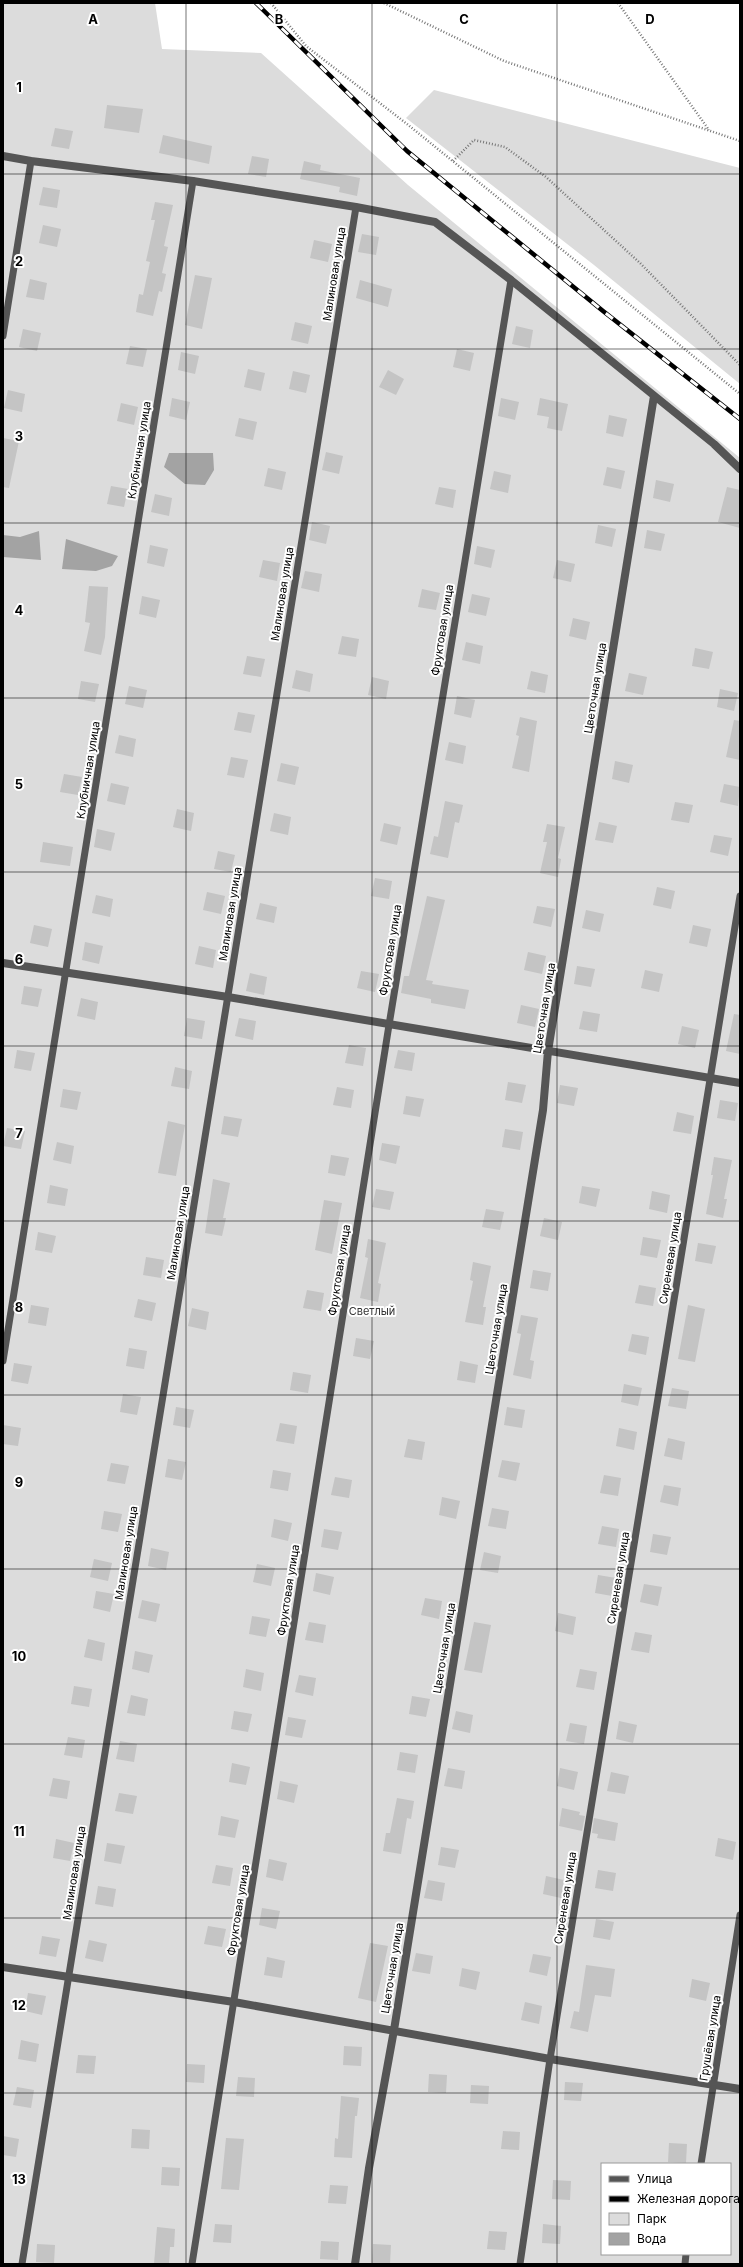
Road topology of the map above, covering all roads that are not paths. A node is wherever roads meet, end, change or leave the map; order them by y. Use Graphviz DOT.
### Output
graph roads {
  1 [pos="3,156"];
  2 [pos="30,161"];
  3 [pos="193,181"];
  4 [pos="356,207"];
  5 [pos="511,280"];
  6 [pos="3,336"];
  7 [pos="654,396"];
  8 [pos="740,469"];
  9 [pos="740,896"];
  10 [pos="3,963"];
  11 [pos="66,972"];
  12 [pos="228,997"];
  13 [pos="388,1025"];
  14 [pos="548,1051"];
  15 [pos="712,1077"];
  16 [pos="740,1083"];
  17 [pos="3,1362"];
  18 [pos="740,1915"];
  19 [pos="3,1967"];
  20 [pos="68,1978"];
  21 [pos="234,2002"];
  22 [pos="394,2030"];
  23 [pos="550,2059"];
  24 [pos="713,2085"];
  25 [pos="740,2088"];
  26 [pos="701,2163"];
  27 [pos="22,2264"];
  28 [pos="192,2264"];
  29 [pos="356,2264"];
  30 [pos="520,2264"];
  1 -- 2 [label="street"];
  2 -- 3 [label="street"];
  2 -- 6 [label="lane"];
  3 -- 4 [label="street"];
  3 -- 11 [label="lane, Клубничная улица"];
  4 -- 5 [label="street"];
  4 -- 12 [label="lane, Малиновая улица"];
  5 -- 7 [label="street"];
  5 -- 13 [label="lane, Фруктовая улица"];
  7 -- 8 [label="street"];
  7 -- 14 [label="street, Цветочная улица"];
  9 -- 15 [label="lane, Сиреневая улица"];
  10 -- 11 [label="street"];
  11 -- 12 [label="street"];
  11 -- 17 [label="lane, Клубничная улица"];
  12 -- 13 [label="street"];
  12 -- 20 [label="lane, Малиновая улица"];
  13 -- 14 [label="street"];
  13 -- 21 [label="lane, Фруктовая улица"];
  14 -- 15 [label="street"];
  14 -- 22 [label="street, Цветочная улица"];
  15 -- 16 [label="street"];
  15 -- 23 [label="lane, Сиреневая улица"];
  18 -- 24 [label="lane, Грушёвая улица"];
  19 -- 20 [label="street"];
  20 -- 21 [label="street"];
  20 -- 27 [label="lane, Малиновая улица"];
  21 -- 22 [label="street"];
  21 -- 28 [label="lane, Фруктовая улица"];
  22 -- 23 [label="street"];
  22 -- 29 [label="street, Цветочная улица"];
  23 -- 24 [label="street"];
  23 -- 30 [label="lane, Сиреневая улица"];
  24 -- 25 [label="street"];
  24 -- 26 [label="lane, Грушёвая улица"];
}
